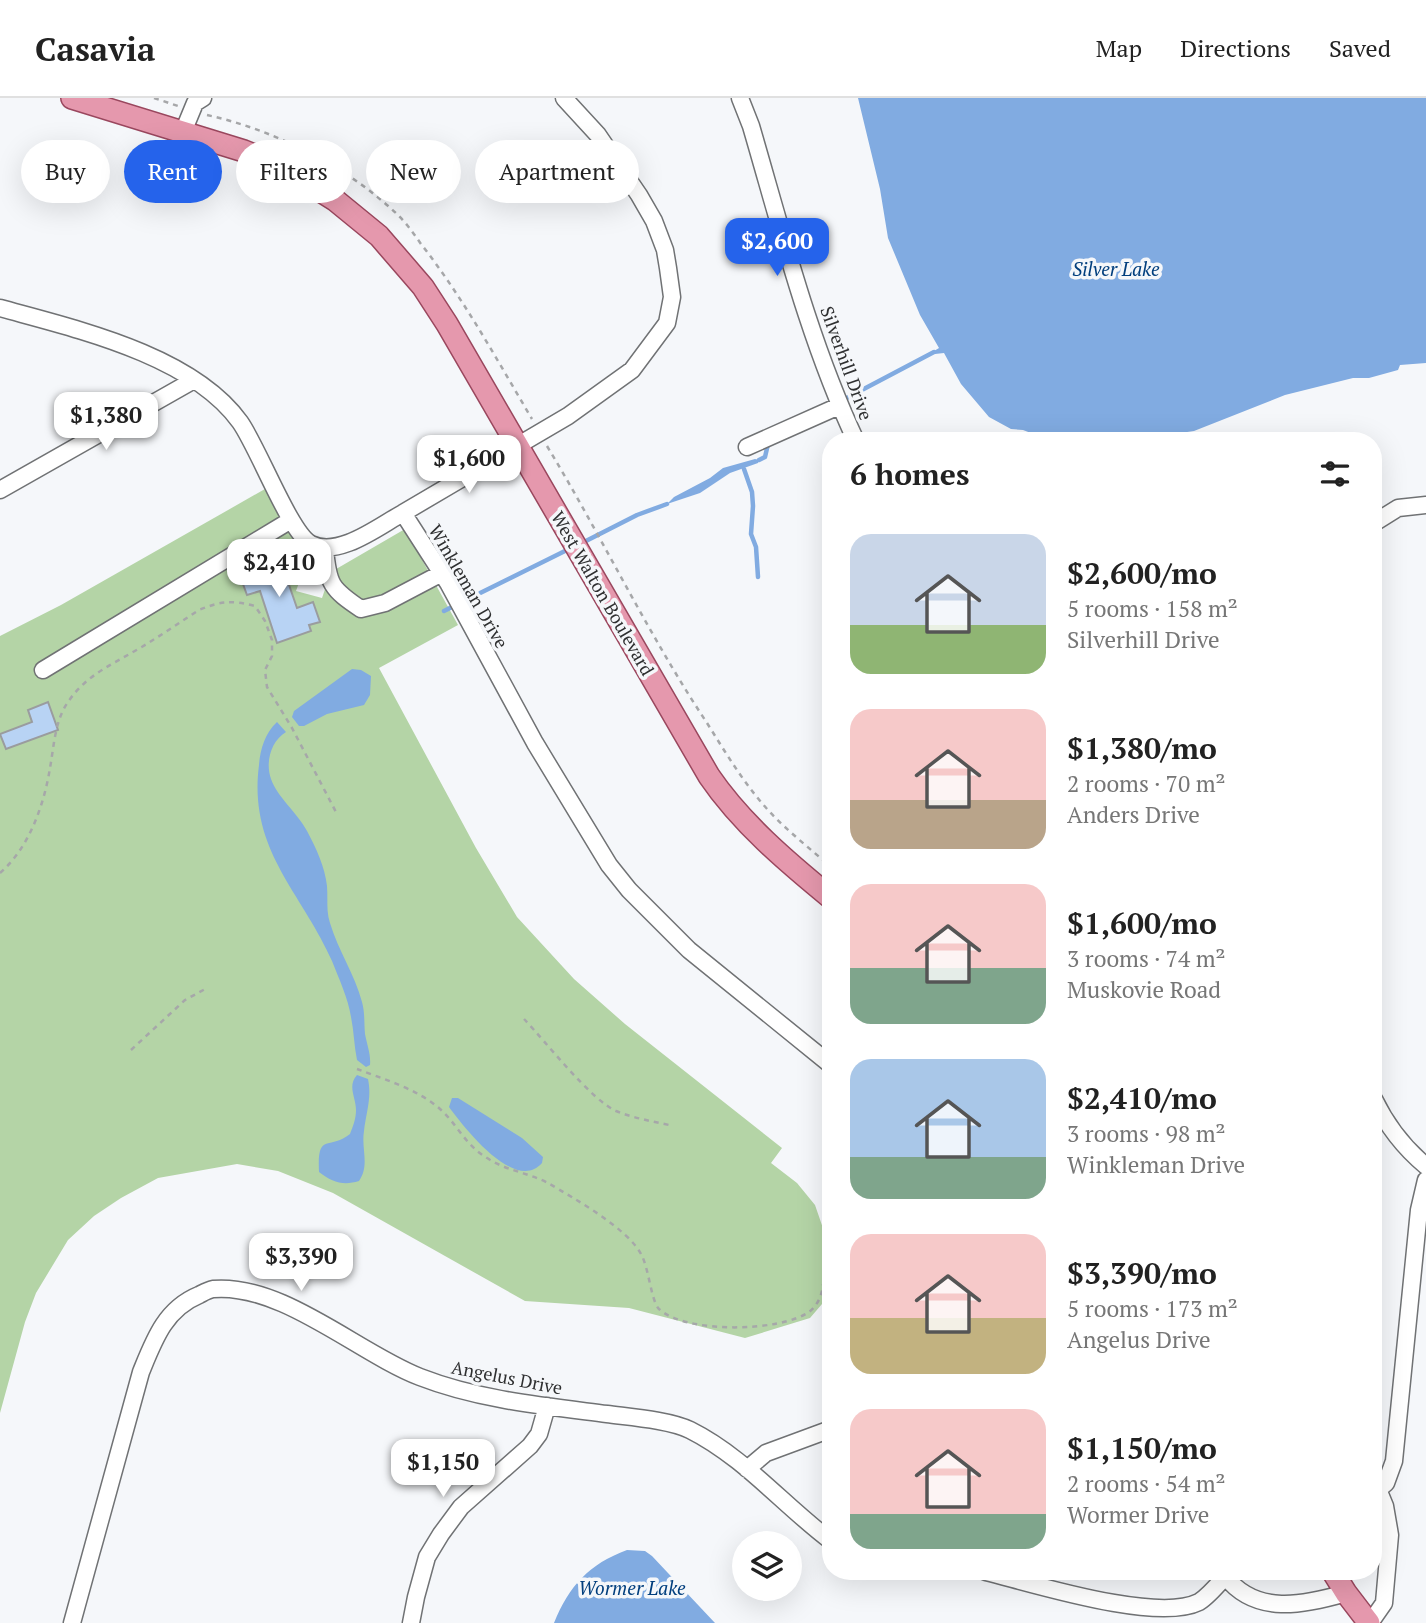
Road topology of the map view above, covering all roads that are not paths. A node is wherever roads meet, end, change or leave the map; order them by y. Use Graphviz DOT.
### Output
graph roads {
  1 [pos="72,98"];
  2 [pos="203,98"];
  3 [pos="564,98"];
  4 [pos="740,98"];
  5 [pos="183,132"];
  6 [pos="0,308"];
  7 [pos="194,380"];
  8 [pos="839,406"];
  9 [pos="852,432"];
  10 [pos="517,445"];
  11 [pos="747,447"];
  12 [pos="0,490"];
  13 [pos="1426,505"];
  14 [pos="403,513"];
  15 [pos="1382,518"];
  16 [pos="291,520"];
  17 [pos="324,548"];
  18 [pos="442,573"];
  19 [pos="43,670"];
  20 [pos="822,890"];
  21 [pos="822,1058"];
  22 [pos="1382,1116"];
  23 [pos="1426,1166"];
  24 [pos="1426,1180"];
  25 [pos="547,1406"];
  26 [pos="822,1432"];
  27 [pos="747,1469"];
  28 [pos="1382,1486"];
  29 [pos="1382,1501"];
  30 [pos="822,1533"];
  31 [pos="1017,1580"];
  32 [pos="1221,1580"];
  33 [pos="1230,1580"];
  34 [pos="1338,1580"];
  35 [pos="1346,1593"];
  36 [pos="72,1623"];
  37 [pos="411,1623"];
  38 [pos="1369,1623"];
  1 -- 5 [label="main road, West Walton Boulevard"];
  2 -- 5 [label="street"];
  3 -- 10 [label="street"];
  4 -- 8 [label="street, Silverhill Drive"];
  5 -- 10 [label="main road, West Walton Boulevard"];
  6 -- 7 [label="street"];
  7 -- 12 [label="street"];
  7 -- 16 [label="street"];
  8 -- 9 [label="street, Silverhill Drive"];
  8 -- 11 [label="street"];
  10 -- 14 [label="street"];
  10 -- 20 [label="main road, West Walton Boulevard"];
  13 -- 15 [label="street"];
  14 -- 17 [label="street"];
  14 -- 18 [label="street, Winkleman Drive"];
  16 -- 17 [label="street"];
  16 -- 19 [label="street"];
  17 -- 18 [label="street"];
  18 -- 21 [label="street, Winkleman Drive"];
  22 -- 23 [label="street"];
  24 -- 28 [label="street"];
  25 -- 27 [label="street, Angelus Drive"];
  25 -- 36 [label="street, Angelus Drive"];
  25 -- 37 [label="street"];
  26 -- 27 [label="street"];
  27 -- 30 [label="street, Angelus Drive"];
  29 -- 38 [label="street"];
  31 -- 32 [label="street"];
  33 -- 35 [label="street"];
  34 -- 35 [label="main road"];
  35 -- 38 [label="main road"];
}
